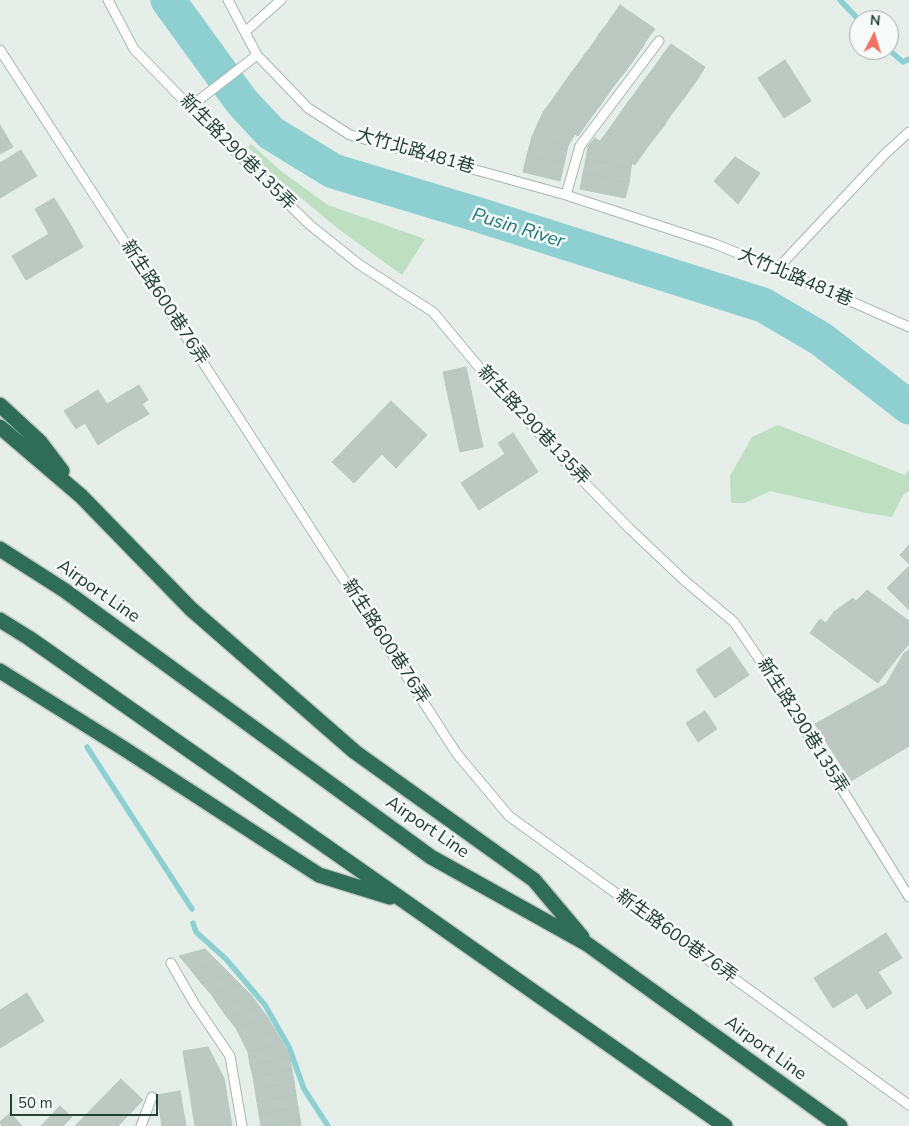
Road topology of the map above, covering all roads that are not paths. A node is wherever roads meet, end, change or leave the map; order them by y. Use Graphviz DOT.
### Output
graph roads {
  1 [pos="108,0"];
  2 [pos="228,0"];
  3 [pos="281,0"];
  4 [pos="245,32"];
  5 [pos="659,40"];
  6 [pos="0,50"];
  7 [pos="257,55"];
  8 [pos="190,107"];
  9 [pos="909,132"];
  10 [pos="566,195"];
  11 [pos="777,269"];
  12 [pos="909,327"];
  13 [pos="0,405"];
  14 [pos="0,427"];
  15 [pos="82,496"];
  16 [pos="0,549"];
  17 [pos="0,620"];
  18 [pos="0,670"];
  19 [pos="909,897"];
  20 [pos="405,901"];
  21 [pos="587,944"];
  22 [pos="171,963"];
  23 [pos="152,1097"];
  24 [pos="909,1105"];
  25 [pos="141,1126"];
  26 [pos="242,1126"];
  27 [pos="725,1126"];
  28 [pos="840,1126"];
  1 -- 8 [label="lane, 新生路290巷135弄"];
  2 -- 4 [label="lane, 大竹北路481巷"];
  3 -- 4 [label="lane"];
  4 -- 7 [label="lane, 大竹北路481巷"];
  5 -- 10 [label="lane"];
  6 -- 24 [label="lane, 新生路600巷76弄"];
  7 -- 8 [label="lane"];
  7 -- 10 [label="lane, 大竹北路481巷"];
  8 -- 19 [label="lane, 新生路290巷135弄"];
  9 -- 11 [label="lane"];
  10 -- 11 [label="lane, 大竹北路481巷"];
  11 -- 12 [label="lane, 大竹北路481巷"];
  13 -- 15 [label="highway"];
  14 -- 15 [label="highway"];
  15 -- 21 [label="highway"];
  16 -- 21 [label="highway, Airport Line"];
  17 -- 20 [label="highway"];
  18 -- 20 [label="highway"];
  20 -- 27 [label="highway"];
  21 -- 28 [label="highway, Airport Line"];
  22 -- 26 [label="lane"];
  23 -- 25 [label="lane"];
}
